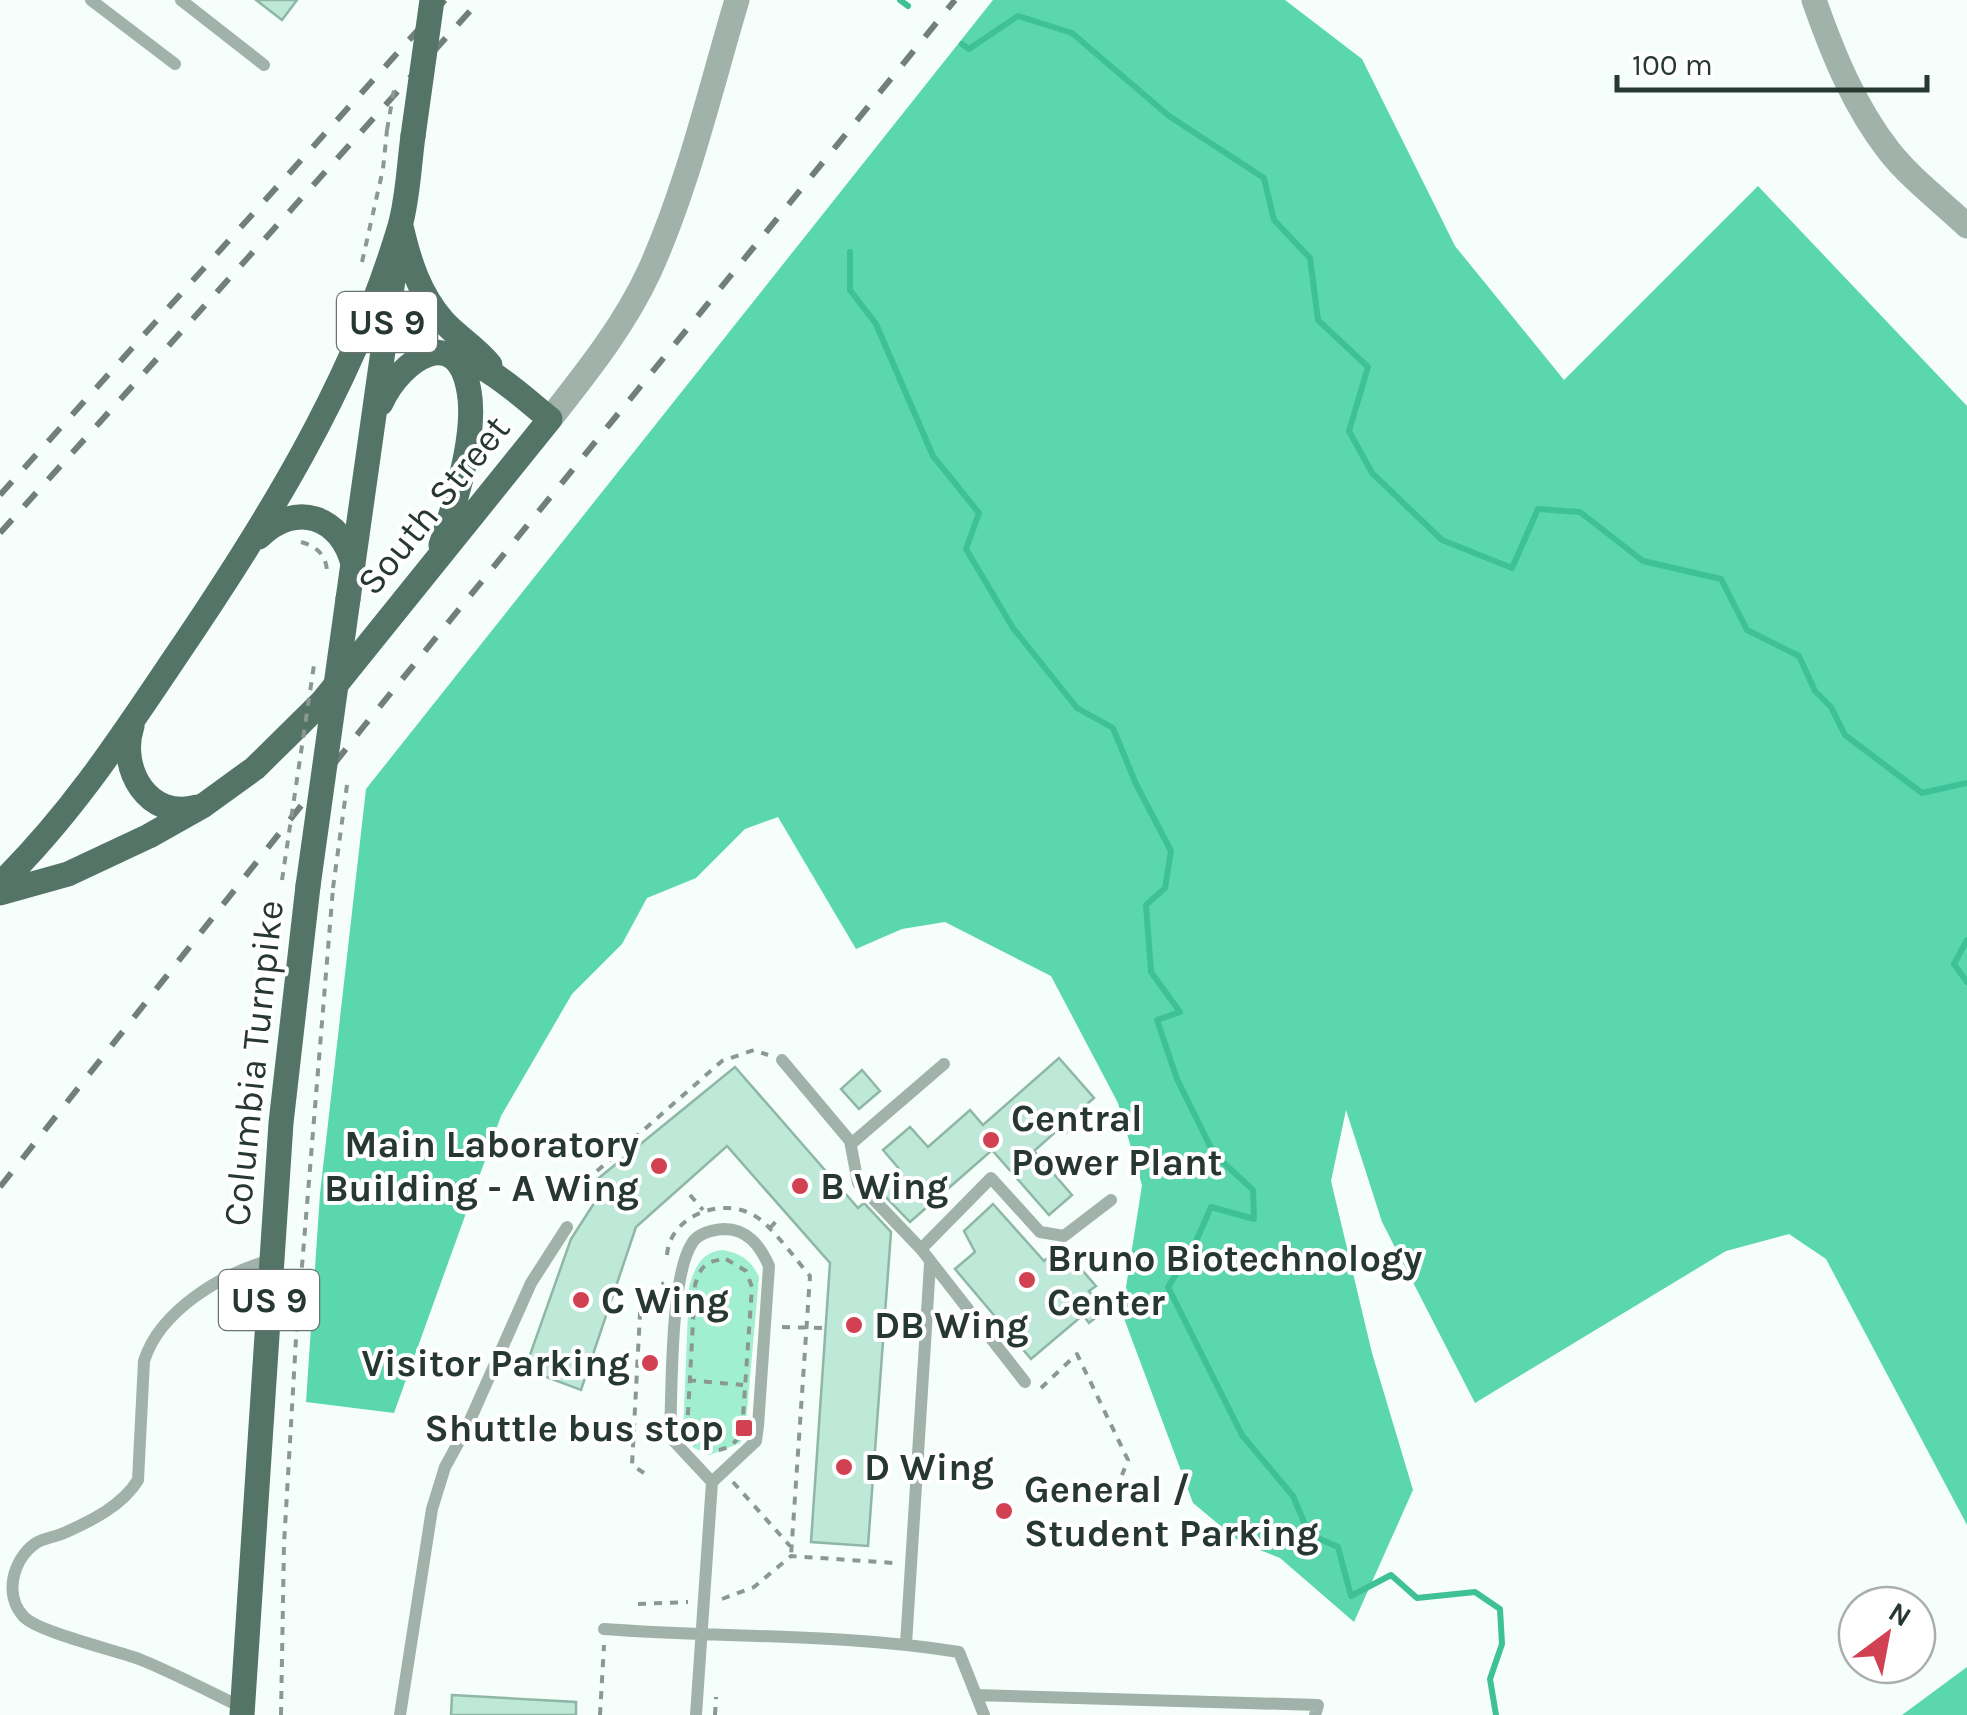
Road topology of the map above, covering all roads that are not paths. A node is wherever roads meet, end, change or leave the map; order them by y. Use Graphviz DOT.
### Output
graph roads {
  1 [pos="92,0"];
  2 [pos="180,0"];
  3 [pos="432,0"];
  4 [pos="737,0"];
  5 [pos="1814,0"];
  6 [pos="175,64"];
  7 [pos="264,65"];
  8 [pos="401,224"];
  9 [pos="1967,226"];
  10 [pos="436,352"];
  11 [pos="499,377"];
  12 [pos="550,419"];
  13 [pos="373,421"];
  14 [pos="250,546"];
  15 [pos="353,564"];
  16 [pos="432,567"];
  17 [pos="135,716"];
  18 [pos="204,805"];
  19 [pos="0,884"];
  20 [pos="0,892"];
  21 [pos="782,1060"];
  22 [pos="944,1064"];
  23 [pos="851,1144"];
  24 [pos="1111,1200"];
  25 [pos="568,1227"];
  26 [pos="921,1249"];
  27 [pos="271,1260"];
  28 [pos="930,1264"];
  29 [pos="1024,1382"];
  30 [pos="712,1482"];
  31 [pos="604,1629"];
  32 [pos="701,1636"];
  33 [pos="906,1644"];
  34 [pos="976,1695"];
  35 [pos="243,1711"];
  36 [pos="400,1715"];
  37 [pos="696,1715"];
  38 [pos="984,1715"];
  39 [pos="1314,1715"];
  1 -- 6 [label="lane"];
  2 -- 7 [label="lane"];
  3 -- 8 [label="main road, US 9, bridge"];
  4 -- 12 [label="street, South Street"];
  5 -- 9 [label="street"];
  8 -- 11 [label="main road"];
  8 -- 13 [label="main road, US 9"];
  8 -- 14 [label="main road"];
  10 -- 11 [label="main road"];
  10 -- 13 [label="main road"];
  10 -- 16 [label="main road"];
  11 -- 12 [label="main road"];
  12 -- 16 [label="main road, South Street"];
  13 -- 15 [label="main road, US 9"];
  14 -- 15 [label="main road"];
  14 -- 17 [label="main road"];
  15 -- 27 [label="main road, Columbia Turnpike / US 9, bridge"];
  16 -- 18 [label="main road, South Street"];
  17 -- 18 [label="main road"];
  17 -- 19 [label="main road"];
  18 -- 20 [label="main road, South Street"];
  21 -- 23 [label="lane"];
  22 -- 23 [label="lane"];
  23 -- 26 [label="lane"];
  24 -- 26 [label="lane"];
  25 -- 36 [label="lane"];
  26 -- 28 [label="lane"];
  27 -- 35 [label="main road, Columbia Turnpike / US 9"];
  27 -- 35 [label="lane"];
  28 -- 29 [label="lane"];
  28 -- 33 [label="lane"];
  30 -- 30 [label="lane"];
  30 -- 32 [label="lane"];
  31 -- 32 [label="lane"];
  32 -- 33 [label="lane"];
  32 -- 37 [label="lane"];
  33 -- 34 [label="lane"];
  34 -- 38 [label="lane"];
  34 -- 39 [label="lane"];
}
